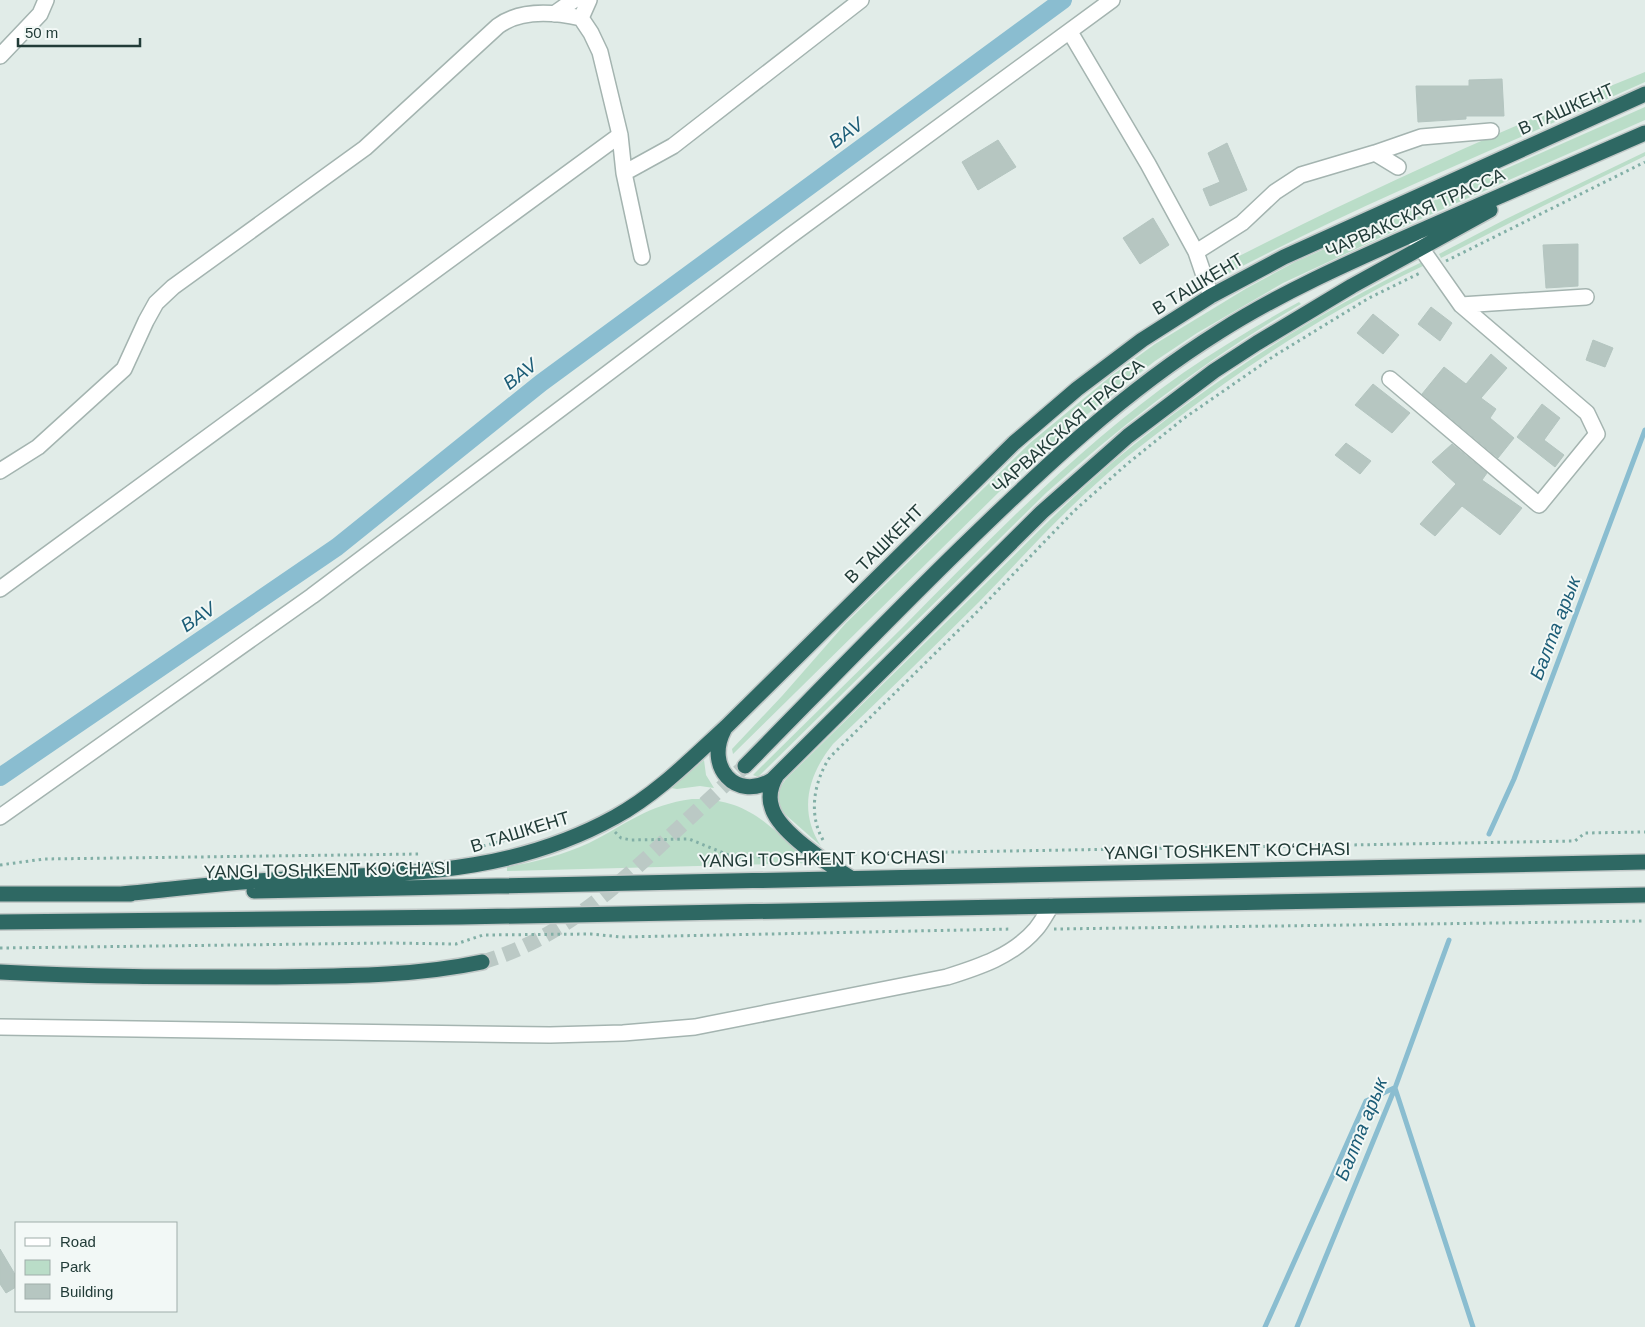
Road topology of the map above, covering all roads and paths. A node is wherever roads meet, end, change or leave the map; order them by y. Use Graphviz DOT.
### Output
graph roads {
  1 [pos="46,0"];
  2 [pos="574,0"];
  3 [pos="589,0"];
  4 [pos="861,0"];
  5 [pos="1112,0"];
  6 [pos="554,14"];
  7 [pos="581,18"];
  8 [pos="1070,32"];
  9 [pos="0,56"];
  10 [pos="1645,94"];
  11 [pos="1491,131"];
  12 [pos="1645,134"];
  13 [pos="620,135"];
  14 [pos="1375,153"];
  15 [pos="1645,162"];
  16 [pos="1398,167"];
  17 [pos="1558,171"];
  18 [pos="624,173"];
  19 [pos="1412,235"];
  20 [pos="1421,249"];
  21 [pos="1196,252"];
  22 [pos="642,257"];
  23 [pos="1434,267"];
  24 [pos="1211,296"];
  25 [pos="1586,297"];
  26 [pos="1461,306"];
  27 [pos="1390,380"];
  28 [pos="0,471"];
  29 [pos="0,589"];
  30 [pos="726,727"];
  31 [pos="745,766"];
  32 [pos="777,775"];
  33 [pos="0,817"];
  34 [pos="825,843"];
  35 [pos="1645,862"];
  36 [pos="849,877"];
  37 [pos="0,894"];
  38 [pos="121,894"];
  39 [pos="1645,895"];
  40 [pos="1051,906"];
  41 [pos="1645,921"];
  42 [pos="0,922"];
  43 [pos="1036,929"];
  44 [pos="0,948"];
  45 [pos="482,962"];
  46 [pos="0,972"];
  47 [pos="0,1028"];
  1 -- 9 [label="street"];
  2 -- 6 [label="street"];
  3 -- 7 [label="street"];
  4 -- 18 [label="street"];
  5 -- 8 [label="street"];
  6 -- 7 [label="street"];
  6 -- 28 [label="street"];
  7 -- 13 [label="street"];
  8 -- 21 [label="street"];
  8 -- 33 [label="street"];
  10 -- 24 [label="highway, В ТАШКЕНТ"];
  11 -- 14 [label="street"];
  12 -- 17 [label="highway, ЧАРВАКСКАЯ ТРАССА"];
  13 -- 18 [label="street"];
  13 -- 29 [label="street"];
  14 -- 16 [label="street"];
  14 -- 21 [label="street"];
  15 -- 23 [label="path"];
  17 -- 19 [label="highway, ЧАРВАКСКАЯ ТРАССА"];
  17 -- 20 [label="highway"];
  18 -- 22 [label="street"];
  19 -- 20 [label="street"];
  19 -- 31 [label="highway, ЧАРВАКСКАЯ ТРАССА"];
  20 -- 23 [label="street"];
  20 -- 32 [label="highway"];
  21 -- 24 [label="street"];
  23 -- 26 [label="street"];
  23 -- 34 [label="path"];
  24 -- 30 [label="highway, В ТАШКЕНТ"];
  25 -- 26 [label="street"];
  26 -- 27 [label="street"];
  30 -- 32 [label="highway"];
  30 -- 38 [label="highway, В ТАШКЕНТ"];
  32 -- 36 [label="highway"];
  35 -- 36 [label="highway, YANGI TOSHKENT KO‘CHASI"];
  36 -- 38 [label="highway, YANGI TOSHKENT KO‘CHASI"];
  37 -- 38 [label="highway, YANGI TOSHKENT KO‘CHASI"];
  39 -- 40 [label="highway"];
  40 -- 42 [label="highway"];
  40 -- 43 [label="street"];
  41 -- 43 [label="path"];
  43 -- 44 [label="path"];
  43 -- 47 [label="street"];
  45 -- 46 [label="highway"];
}
